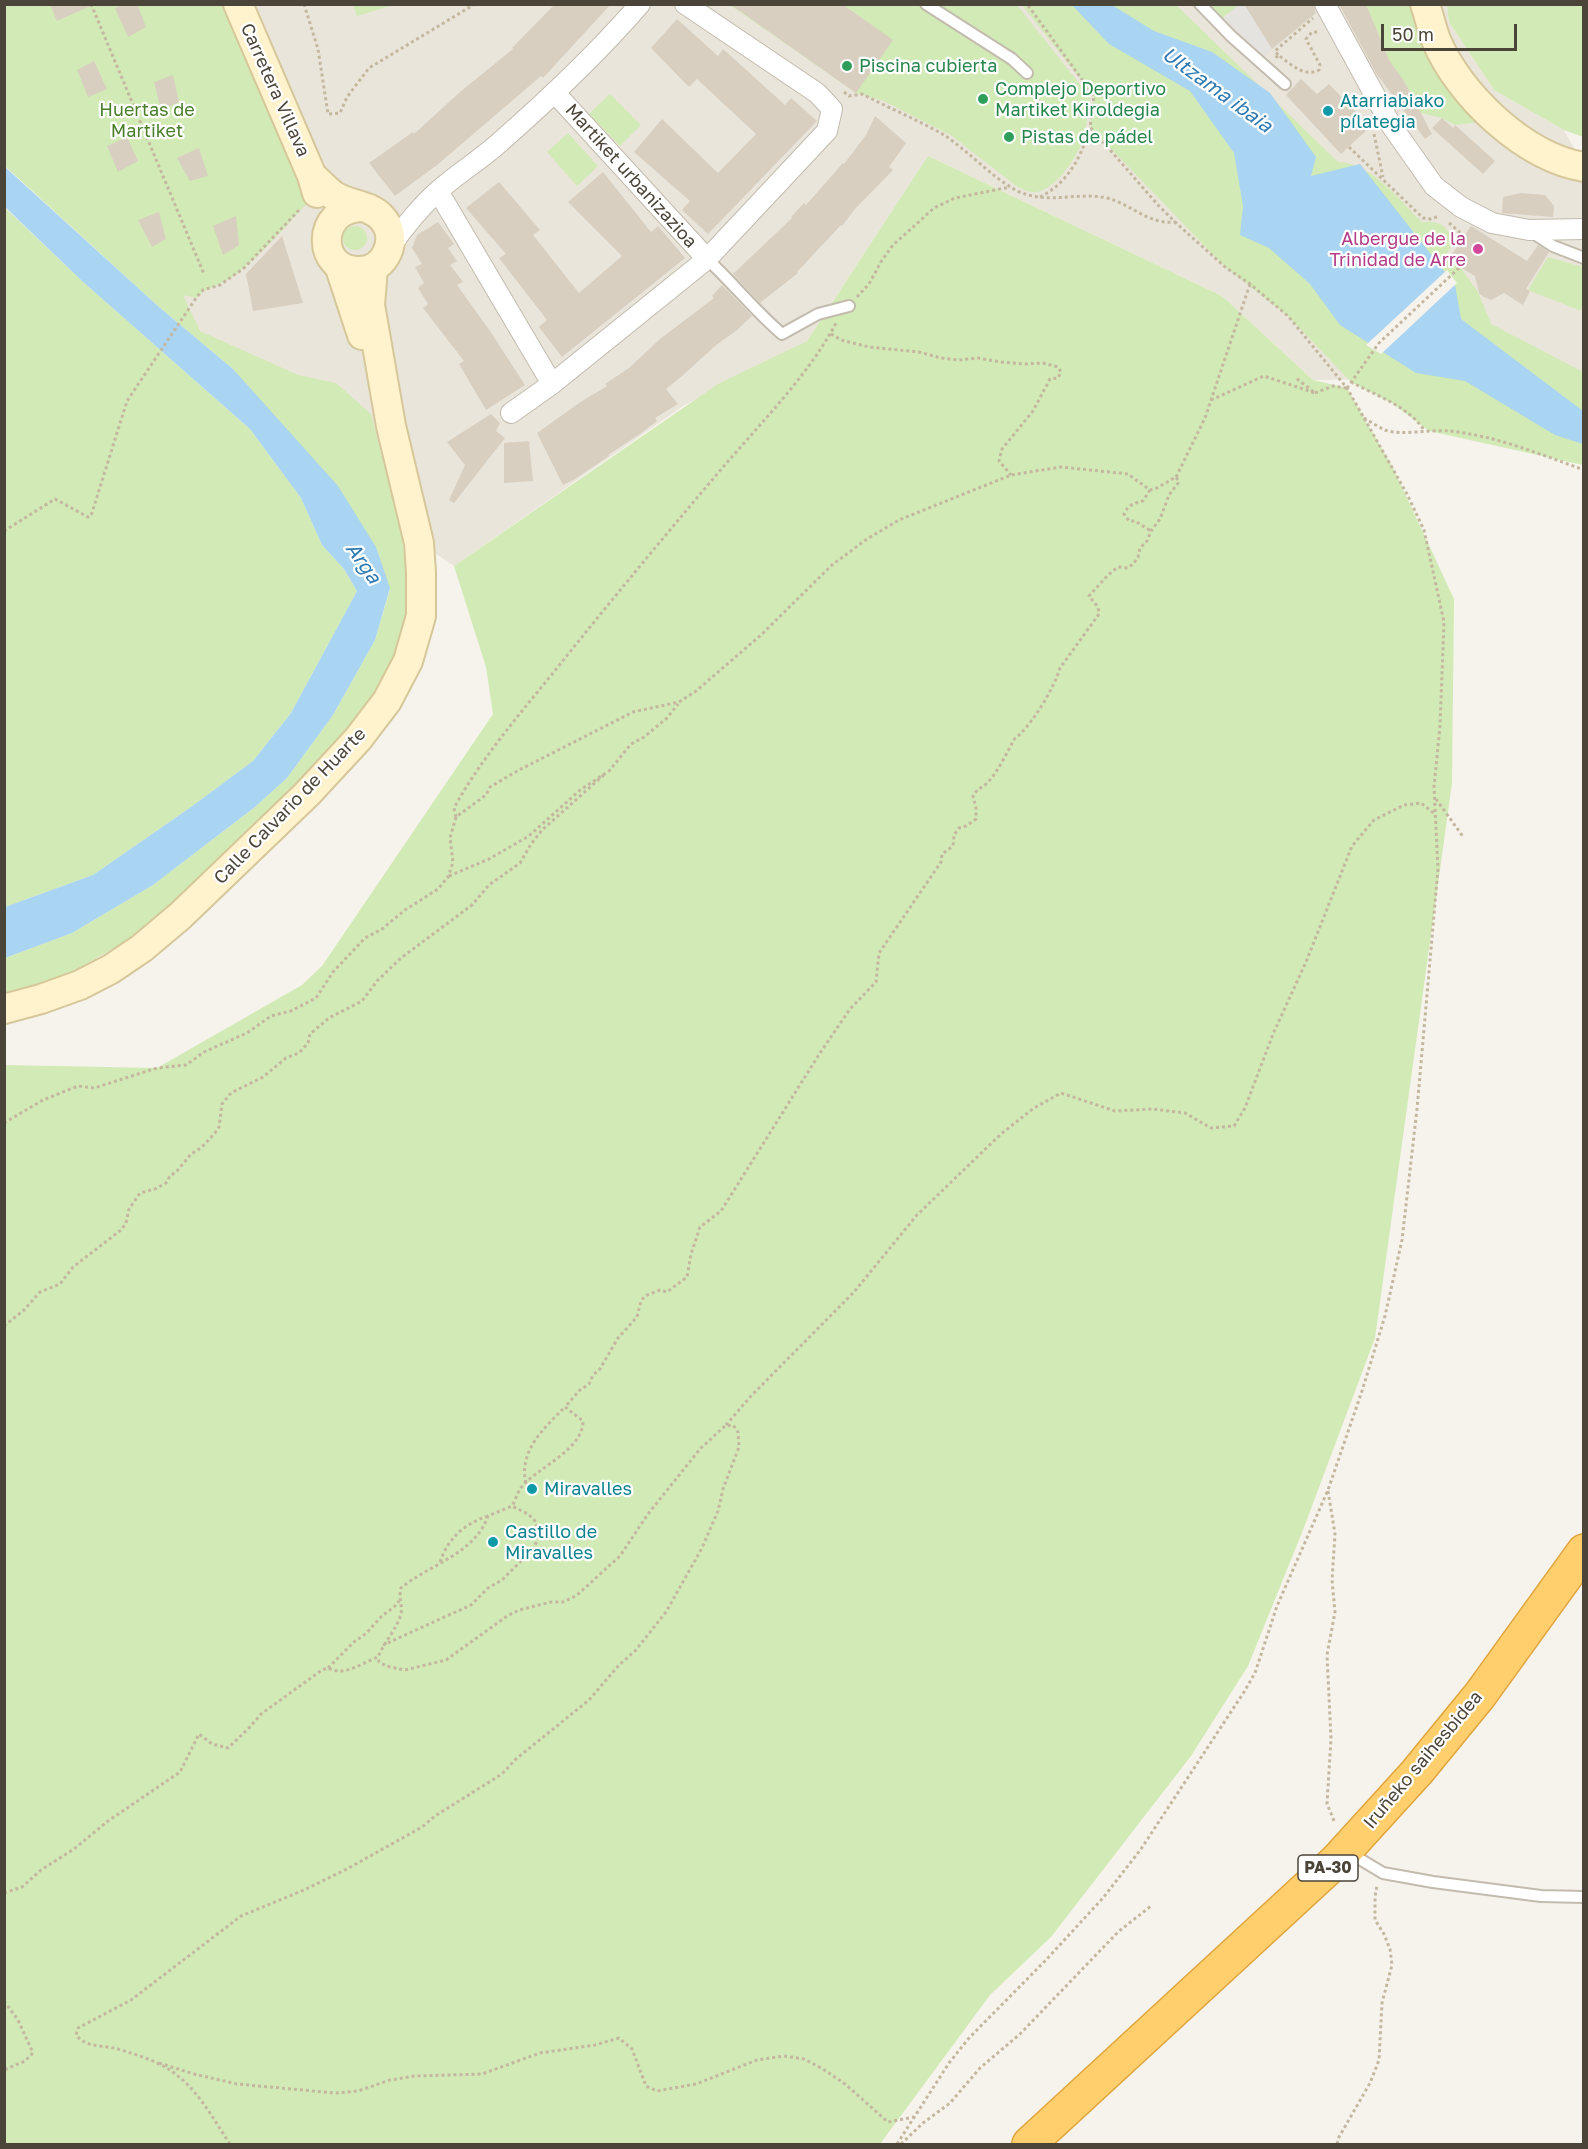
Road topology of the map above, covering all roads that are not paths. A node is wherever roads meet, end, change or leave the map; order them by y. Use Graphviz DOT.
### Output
graph roads {
  1 [pos="238,4"];
  2 [pos="640,4"];
  3 [pos="685,4"];
  4 [pos="926,4"];
  5 [pos="1200,4"];
  6 [pos="1425,4"];
  7 [pos="1326,6"];
  8 [pos="1027,73"];
  9 [pos="1286,84"];
  10 [pos="555,93"];
  11 [pos="1584,167"];
  12 [pos="310,189"];
  13 [pos="438,191"];
  14 [pos="367,208"];
  15 [pos="1528,230"];
  16 [pos="1574,230"];
  17 [pos="327,231"];
  18 [pos="381,257"];
  19 [pos="1584,258"];
  20 [pos="706,259"];
  21 [pos="339,265"];
  22 [pos="849,306"];
  23 [pos="552,384"];
  24 [pos="511,413"];
  25 [pos="391,426"];
  26 [pos="4,1009"];
  27 [pos="1584,1551"];
  28 [pos="1345,1850"];
  29 [pos="1584,1897"];
  30 [pos="1029,2145"];
  1 -- 12 [label="main road, Carretera Villava"];
  2 -- 10 [label="street, Martiket urbanizazioa"];
  3 -- 20 [label="street, Martiket urbanizazioa"];
  4 -- 8 [label="lane"];
  5 -- 9 [label="lane"];
  6 -- 11 [label="main road"];
  7 -- 15 [label="street"];
  10 -- 13 [label="street, Martiket urbanizazioa"];
  10 -- 20 [label="street, Martiket urbanizazioa"];
  12 -- 14 [label="main road, Carretera Villava"];
  12 -- 17 [label="main road, Carretera Villava"];
  13 -- 14 [label="street, Martiket urbanizazioa"];
  13 -- 18 [label="street, Martiket urbanizazioa"];
  13 -- 23 [label="street"];
  14 -- 17 [label="main road"];
  14 -- 18 [label="main road"];
  15 -- 16 [label="street"];
  15 -- 19 [label="lane"];
  17 -- 21 [label="main road, Carretera Villava"];
  18 -- 21 [label="main road"];
  18 -- 25 [label="main road"];
  20 -- 22 [label="lane"];
  20 -- 23 [label="street, Martiket urbanizazioa"];
  21 -- 25 [label="main road, Carretera Villava"];
  23 -- 24 [label="street, Martiket urbanizazioa"];
  25 -- 26 [label="main road, Calle Calvario de Huarte"];
  27 -- 28 [label="highway, Iruñeko saihesbidea / PA-30"];
  28 -- 29 [label="lane"];
  28 -- 30 [label="highway, Iruñeko saihesbidea / PA-30"];
}
